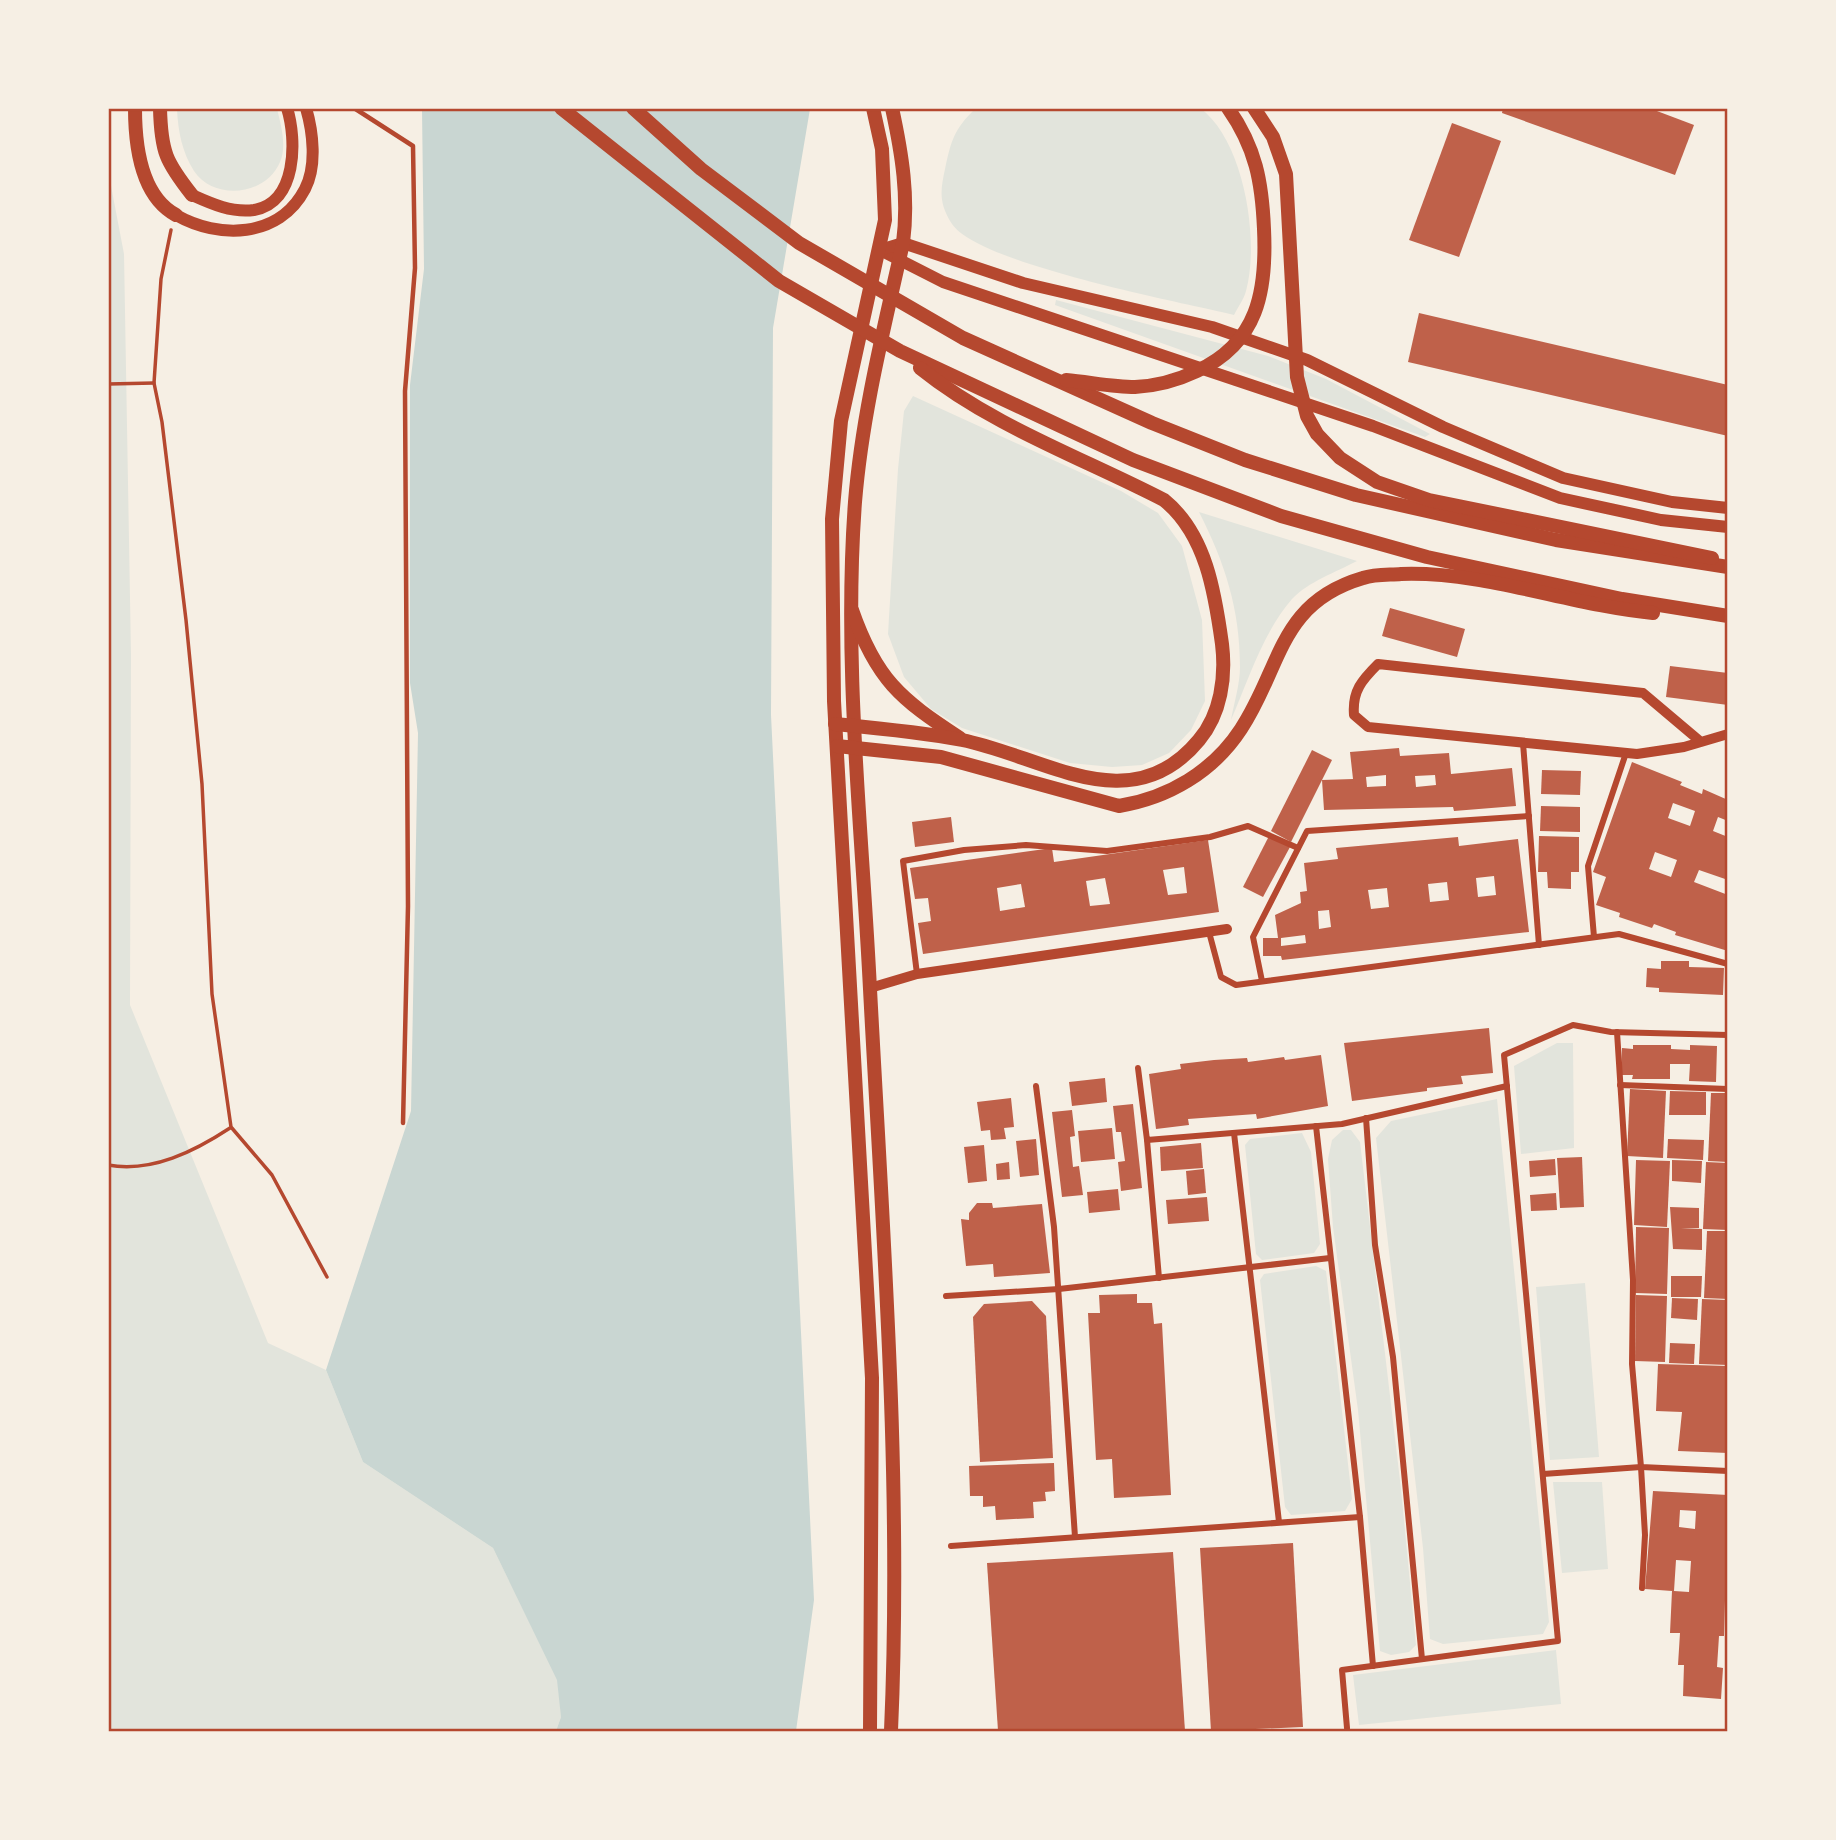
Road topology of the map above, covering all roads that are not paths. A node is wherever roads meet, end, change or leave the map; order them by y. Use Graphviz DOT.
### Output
graph roads {
  1 [pos="135,108"];
  2 [pos="160,108"];
  3 [pos="287,108"];
  4 [pos="306,108"];
  5 [pos="354,108"];
  6 [pos="561,108"];
  7 [pos="633,108"];
  8 [pos="873,108"];
  9 [pos="892,108"];
  10 [pos="1228,108"];
  11 [pos="1254,108"];
  12 [pos="192,195"];
  13 [pos="176,215"];
  14 [pos="903,243"];
  15 [pos="880,250"];
  16 [pos="899,259"];
  17 [pos="900,351"];
  18 [pos="1055,379"];
  19 [pos="1727,508"];
  20 [pos="1727,527"];
  21 [pos="1727,560"];
  22 [pos="1727,567"];
  23 [pos="852,610"];
  24 [pos="1727,618"];
  25 [pos="835,723"];
  26 [pos="853,726"];
  27 [pos="1727,734"];
  28 [pos="964,740"];
  29 [pos="1701,742"];
  30 [pos="1523,743"];
  31 [pos="837,746"];
  32 [pos="855,749"];
  33 [pos="1626,753"];
  34 [pos="1529,816"];
  35 [pos="1298,848"];
  36 [pos="1227,929"];
  37 [pos="1209,932"];
  38 [pos="1594,937"];
  39 [pos="1539,945"];
  40 [pos="1727,964"];
  41 [pos="917,974"];
  42 [pos="1262,981"];
  43 [pos="870,988"];
  44 [pos="1617,1032"];
  45 [pos="1727,1035"];
  46 [pos="1138,1068"];
  47 [pos="1620,1085"];
  48 [pos="1036,1086"];
  49 [pos="1507,1086"];
  50 [pos="1727,1088"];
  51 [pos="1366,1118"];
  52 [pos="403,1123"];
  53 [pos="1317,1126"];
  54 [pos="1234,1133"];
  55 [pos="1147,1140"];
  56 [pos="1330,1258"];
  57 [pos="1250,1268"];
  58 [pos="1159,1278"];
  59 [pos="1059,1289"];
  60 [pos="946,1296"];
  61 [pos="1641,1467"];
  62 [pos="1727,1471"];
  63 [pos="1543,1475"];
  64 [pos="1360,1517"];
  65 [pos="1279,1522"];
  66 [pos="1074,1537"];
  67 [pos="951,1546"];
  68 [pos="1642,1588"];
  69 [pos="1422,1659"];
  70 [pos="1373,1666"];
  71 [pos="1347,1728"];
  72 [pos="870,1731"];
  73 [pos="891,1731"];
  1 -- 13 [label="main road"];
  2 -- 12 [label="main road"];
  3 -- 12 [label="main road"];
  4 -- 13 [label="main road"];
  5 -- 52 [label="lane"];
  6 -- 17 [label="main road"];
  7 -- 18 [label="main road"];
  8 -- 15 [label="main road"];
  9 -- 14 [label="main road"];
  10 -- 18 [label="main road"];
  11 -- 21 [label="main road"];
  14 -- 15 [label="main road"];
  14 -- 16 [label="main road"];
  14 -- 19 [label="main road"];
  15 -- 16 [label="main road"];
  15 -- 25 [label="main road"];
  16 -- 20 [label="main road"];
  16 -- 23 [label="main road"];
  17 -- 24 [label="main road"];
  17 -- 28 [label="main road"];
  18 -- 22 [label="main road"];
  23 -- 26 [label="main road"];
  23 -- 28 [label="main road"];
  24 -- 32 [label="main road"];
  25 -- 26 [label="main road"];
  25 -- 31 [label="main road"];
  26 -- 28 [label="main road"];
  26 -- 32 [label="main road"];
  27 -- 29 [label="street"];
  29 -- 30 [label="street"];
  29 -- 33 [label="street"];
  30 -- 33 [label="street"];
  30 -- 34 [label="street"];
  31 -- 32 [label="main road"];
  31 -- 72 [label="main road"];
  32 -- 43 [label="main road"];
  33 -- 38 [label="street"];
  34 -- 35 [label="street"];
  34 -- 39 [label="street"];
  35 -- 41 [label="street"];
  35 -- 42 [label="street"];
  36 -- 37 [label="street"];
  37 -- 41 [label="street"];
  37 -- 42 [label="street"];
  38 -- 39 [label="street"];
  38 -- 40 [label="street"];
  39 -- 42 [label="street"];
  41 -- 43 [label="street"];
  43 -- 73 [label="main road"];
  44 -- 45 [label="street"];
  44 -- 47 [label="street"];
  44 -- 49 [label="street"];
  46 -- 55 [label="street"];
  47 -- 50 [label="street"];
  47 -- 61 [label="street"];
  48 -- 59 [label="street"];
  49 -- 51 [label="street"];
  49 -- 63 [label="street"];
  51 -- 53 [label="street"];
  51 -- 69 [label="street"];
  53 -- 54 [label="street"];
  53 -- 56 [label="street"];
  54 -- 55 [label="street"];
  54 -- 57 [label="street"];
  55 -- 58 [label="street"];
  56 -- 57 [label="street"];
  56 -- 64 [label="street"];
  57 -- 58 [label="street"];
  57 -- 65 [label="street"];
  58 -- 59 [label="street"];
  59 -- 60 [label="street"];
  59 -- 66 [label="street"];
  61 -- 62 [label="street"];
  61 -- 63 [label="street"];
  61 -- 68 [label="street"];
  63 -- 69 [label="street"];
  64 -- 65 [label="street"];
  64 -- 70 [label="street"];
  65 -- 66 [label="street"];
  66 -- 67 [label="street"];
  69 -- 70 [label="street"];
  70 -- 71 [label="street"];
}
